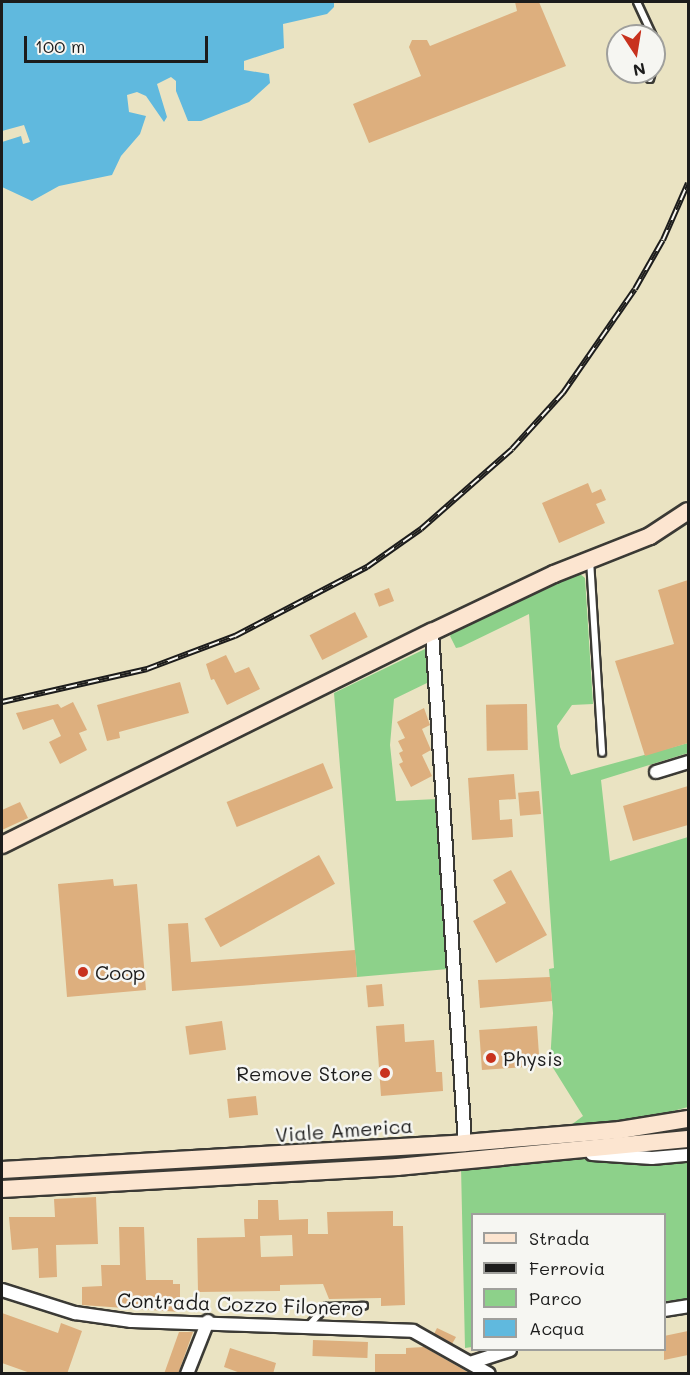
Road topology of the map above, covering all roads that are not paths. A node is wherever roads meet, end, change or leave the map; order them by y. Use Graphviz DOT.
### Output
graph roads {
  1 [pos="637,2"];
  2 [pos="647,24"];
  3 [pos="688,511"];
  4 [pos="590,560"];
  5 [pos="432,632"];
  6 [pos="602,753"];
  7 [pos="688,762"];
  8 [pos="656,772"];
  9 [pos="2,845"];
  10 [pos="688,1119"];
  11 [pos="688,1139"];
  12 [pos="465,1143"];
  13 [pos="558,1151"];
  14 [pos="688,1155"];
  15 [pos="2,1170"];
  16 [pos="2,1189"];
  17 [pos="2,1290"];
  18 [pos="364,1306"];
  19 [pos="688,1306"];
  20 [pos="666,1310"];
  21 [pos="208,1321"];
  22 [pos="309,1325"];
  23 [pos="507,1351"];
  24 [pos="473,1362"];
  25 [pos="187,1374"];
  26 [pos="489,1374"];
  1 -- 2 [label="lane"];
  3 -- 4 [label="main road"];
  4 -- 5 [label="main road"];
  4 -- 6 [label="lane"];
  5 -- 9 [label="main road"];
  5 -- 12 [label="street"];
  7 -- 8 [label="street"];
  10 -- 12 [label="main road, Viale America"];
  11 -- 13 [label="main road, Viale America"];
  12 -- 15 [label="main road, Viale America"];
  13 -- 14 [label="street"];
  13 -- 16 [label="main road, Viale America"];
  17 -- 21 [label="street, Contrada Cozzo Filonero"];
  18 -- 22 [label="lane"];
  19 -- 20 [label="street"];
  21 -- 22 [label="street, Contrada Cozzo Filonero"];
  21 -- 25 [label="street"];
  22 -- 24 [label="street, Contrada Cozzo Filonero"];
  23 -- 24 [label="street"];
  24 -- 26 [label="street, Contrada Cozzo Filonero"];
}
